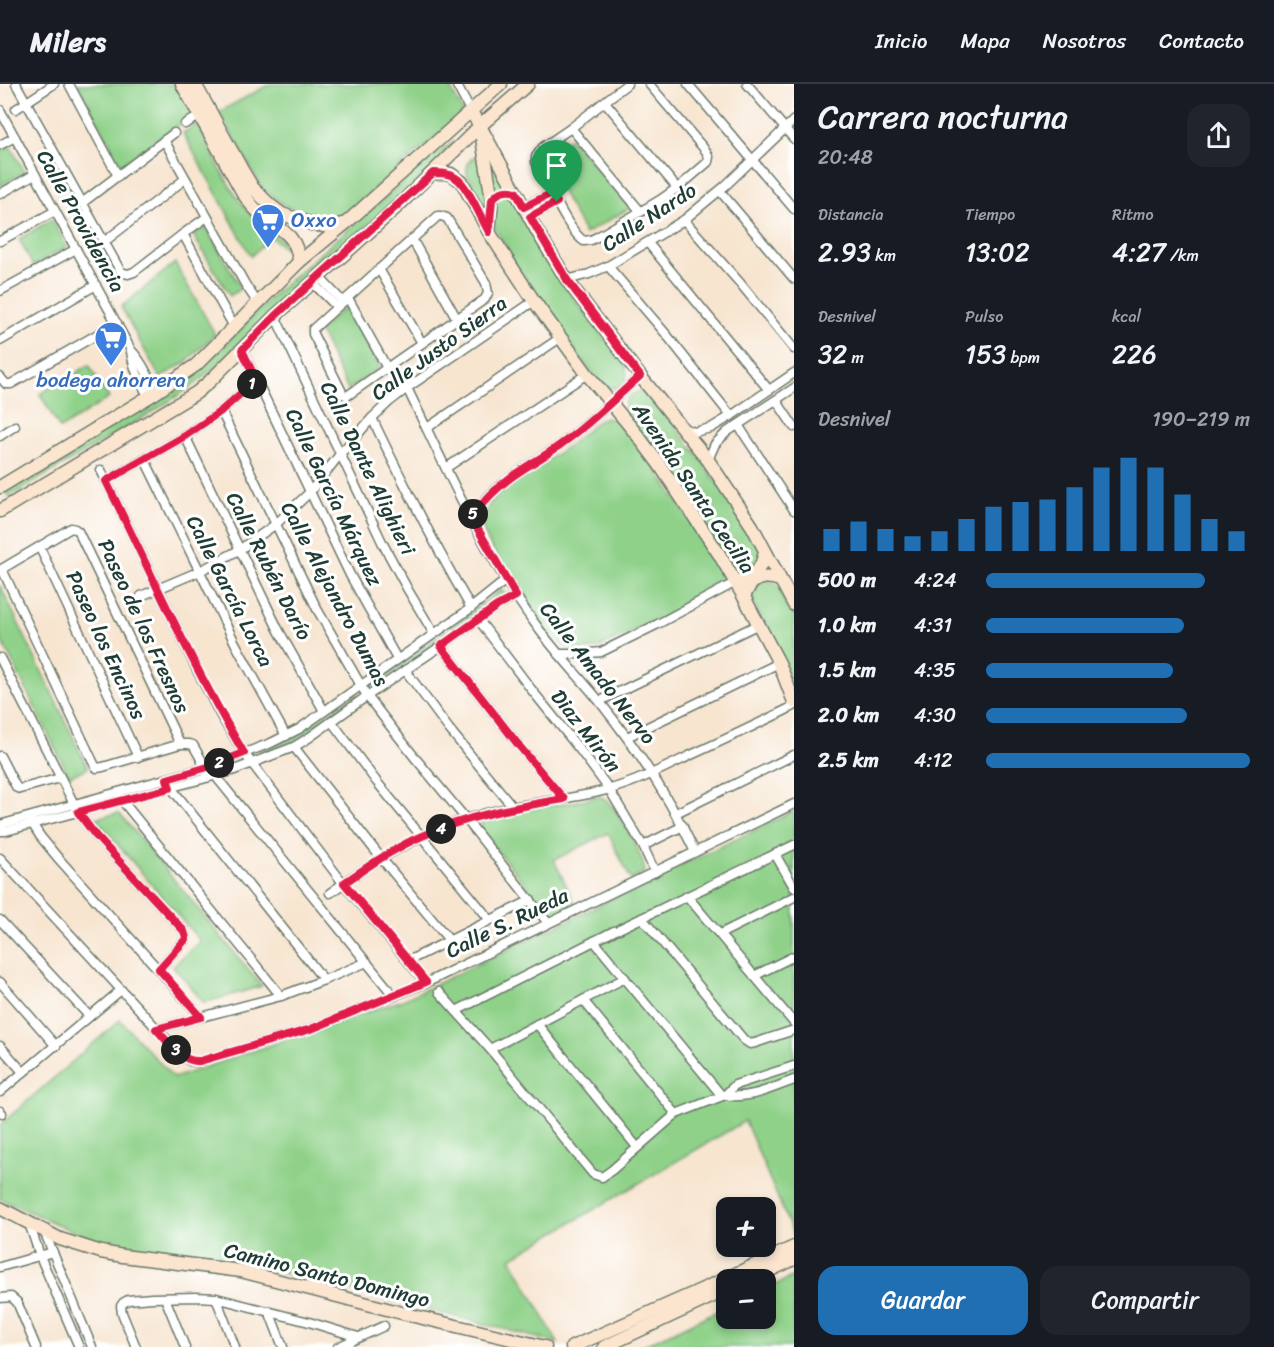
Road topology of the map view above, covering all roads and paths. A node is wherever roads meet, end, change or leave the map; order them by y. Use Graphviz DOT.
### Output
graph roads {
  1 [pos="16,84"];
  2 [pos="54,84"];
  3 [pos="69,84"];
  4 [pos="182,84"];
  5 [pos="195,84"];
  6 [pos="456,84"];
  7 [pos="501,84"];
  8 [pos="528,84"];
  9 [pos="627,84"];
  10 [pos="649,84"];
  11 [pos="688,84"];
  12 [pos="747,84"];
  13 [pos="25,102"];
  14 [pos="606,102"];
  15 [pos="16,109"];
  16 [pos="0,110"];
  17 [pos="471,112"];
  18 [pos="200,116"];
  19 [pos="794,120"];
  20 [pos="186,124"];
  21 [pos="480,126"];
  22 [pos="571,128"];
  23 [pos="785,128"];
  24 [pos="174,133"];
  25 [pos="15,137"];
  26 [pos="794,139"];
  27 [pos="164,140"];
  28 [pos="0,145"];
  29 [pos="752,160"];
  30 [pos="433,173"];
  31 [pos="35,174"];
  32 [pos="118,176"];
  33 [pos="185,179"];
  34 [pos="677,188"];
  35 [pos="720,191"];
  36 [pos="516,192"];
  37 [pos="552,193"];
  38 [pos="0,194"];
  39 [pos="492,200"];
  40 [pos="557,202"];
  41 [pos="82,203"];
  42 [pos="794,209"];
  43 [pos="266,210"];
  44 [pos="55,211"];
  45 [pos="527,212"];
  46 [pos="641,212"];
  47 [pos="207,217"];
  48 [pos="684,220"];
  49 [pos="346,223"];
  50 [pos="489,232"];
  51 [pos="183,234"];
  52 [pos="412,239"];
  53 [pos="0,241"];
  54 [pos="104,242"];
  55 [pos="648,243"];
  56 [pos="76,249"];
  57 [pos="299,262"];
  58 [pos="608,266"];
  59 [pos="379,269"];
  60 [pos="794,279"];
  61 [pos="316,280"];
  62 [pos="567,280"];
  63 [pos="96,285"];
  64 [pos="0,291"];
  65 [pos="534,301"];
  66 [pos="257,302"];
  67 [pos="343,302"];
  68 [pos="275,316"];
  69 [pos="457,319"];
  70 [pos="117,323"];
  71 [pos="234,327"];
  72 [pos="560,338"];
  73 [pos="0,340"];
  74 [pos="422,343"];
  75 [pos="794,349"];
  76 [pos="242,350"];
  77 [pos="387,368"];
  78 [pos="794,373"];
  79 [pos="587,374"];
  80 [pos="640,376"];
  81 [pos="256,380"];
  82 [pos="3,381"];
  83 [pos="407,388"];
  84 [pos="794,388"];
  85 [pos="769,390"];
  86 [pos="152,395"];
  87 [pos="776,400"];
  88 [pos="610,402"];
  89 [pos="221,411"];
  90 [pos="731,416"];
  91 [pos="372,418"];
  92 [pos="738,425"];
  93 [pos="15,426"];
  94 [pos="794,427"];
  95 [pos="427,428"];
  96 [pos="683,428"];
  97 [pos="0,436"];
  98 [pos="185,436"];
  99 [pos="341,453"];
  100 [pos="145,460"];
  101 [pos="708,460"];
  102 [pos="446,468"];
  103 [pos="100,470"];
  104 [pos="106,481"];
  105 [pos="48,482"];
  106 [pos="0,487"];
  107 [pos="310,492"];
  108 [pos="0,502"];
  109 [pos="794,510"];
  110 [pos="0,511"];
  111 [pos="471,517"];
  112 [pos="276,524"];
  113 [pos="40,548"];
  114 [pos="239,550"];
  115 [pos="765,552"];
  116 [pos="1,570"];
  117 [pos="200,571"];
  118 [pos="780,579"];
  119 [pos="506,580"];
  120 [pos="736,582"];
  121 [pos="158,588"];
  122 [pos="141,596"];
  123 [pos="516,596"];
  124 [pos="744,597"];
  125 [pos="792,598"];
  126 [pos="471,608"];
  127 [pos="478,619"];
  128 [pos="759,624"];
  129 [pos="434,634"];
  130 [pos="441,646"];
  131 [pos="559,654"];
  132 [pos="0,658"];
  133 [pos="397,659"];
  134 [pos="779,663"];
  135 [pos="405,670"];
  136 [pos="360,685"];
  137 [pos="367,696"];
  138 [pos="600,702"];
  139 [pos="794,704"];
  140 [pos="324,711"];
  141 [pos="332,722"];
  142 [pos="286,736"];
  143 [pos="627,737"];
  144 [pos="180,744"];
  145 [pos="294,747"];
  146 [pos="244,753"];
  147 [pos="794,755"];
  148 [pos="0,756"];
  149 [pos="138,758"];
  150 [pos="251,764"];
  151 [pos="208,772"];
  152 [pos="653,774"];
  153 [pos="60,778"];
  154 [pos="168,783"];
  155 [pos="609,789"];
  156 [pos="116,793"];
  157 [pos="564,799"];
  158 [pos="122,801"];
  159 [pos="794,804"];
  160 [pos="513,807"];
  161 [pos="76,808"];
  162 [pos="676,813"];
  163 [pos="466,819"];
  164 [pos="30,821"];
  165 [pos="2,826"];
  166 [pos="683,826"];
  167 [pos="421,836"];
  168 [pos="794,844"];
  169 [pos="643,846"];
  170 [pos="695,852"];
  171 [pos="775,854"];
  172 [pos="0,858"];
  173 [pos="381,858"];
  174 [pos="655,872"];
  175 [pos="344,883"];
  176 [pos="794,887"];
  177 [pos="330,893"];
  178 [pos="687,896"];
  179 [pos="794,897"];
  180 [pos="531,900"];
  181 [pos="642,918"];
  182 [pos="0,920"];
  183 [pos="490,920"];
  184 [pos="548,923"];
  185 [pos="720,934"];
  186 [pos="449,940"];
  187 [pos="594,941"];
  188 [pos="794,956"];
  189 [pos="408,961"];
  190 [pos="368,962"];
  191 [pos="159,969"];
  192 [pos="754,976"];
  193 [pos="626,978"];
  194 [pos="324,980"];
  195 [pos="0,982"];
  196 [pos="426,982"];
  197 [pos="121,990"];
  198 [pos="439,992"];
  199 [pos="281,996"];
  200 [pos="394,996"];
  201 [pos="584,1000"];
  202 [pos="456,1011"];
  203 [pos="89,1016"];
  204 [pos="201,1017"];
  205 [pos="794,1023"];
  206 [pos="537,1024"];
  207 [pos="156,1029"];
  208 [pos="794,1030"];
  209 [pos="0,1046"];
  210 [pos="56,1046"];
  211 [pos="490,1049"];
  212 [pos="794,1066"];
  213 [pos="23,1072"];
  214 [pos="794,1080"];
  215 [pos="0,1092"];
  216 [pos="724,1096"];
  217 [pos="676,1114"];
  218 [pos="637,1148"];
  219 [pos="0,1209"];
  220 [pos="29,1224"];
  221 [pos="44,1231"];
  222 [pos="794,1246"];
  223 [pos="53,1252"];
  224 [pos="40,1256"];
  225 [pos="794,1259"];
  226 [pos="0,1267"];
  227 [pos="773,1269"];
  228 [pos="716,1295"];
  229 [pos="0,1298"];
  230 [pos="165,1298"];
  231 [pos="216,1298"];
  232 [pos="269,1311"];
  233 [pos="384,1326"];
  234 [pos="358,1337"];
  235 [pos="537,1346"];
  236 [pos="36,1347"];
  237 [pos="79,1347"];
  238 [pos="92,1347"];
  239 [pos="136,1347"];
  240 [pos="185,1347"];
  241 [pos="235,1347"];
  242 [pos="283,1347"];
  243 [pos="338,1347"];
  244 [pos="572,1347"];
  245 [pos="604,1347"];
  1 -- 13 [label="street"];
  2 -- 13 [label="street"];
  3 -- 32 [label="street"];
  4 -- 18 [label="street"];
  5 -- 43 [label="street"];
  6 -- 17 [label="street"];
  7 -- 17 [label="street"];
  8 -- 21 [label="street"];
  9 -- 14 [label="street"];
  10 -- 34 [label="street"];
  11 -- 29 [label="street"];
  12 -- 23 [label="street"];
  13 -- 15 [label="street"];
  13 -- 41 [label="street"];
  14 -- 22 [label="street"];
  14 -- 34 [label="street"];
  16 -- 25 [label="street, Calle Providencia"];
  17 -- 21 [label="street, Avenida Santa Cecilia"];
  17 -- 49 [label="street"];
  18 -- 20 [label="street"];
  18 -- 43 [label="street"];
  19 -- 23 [label="street, Calle Nardo"];
  21 -- 30 [label="street"];
  21 -- 36 [label="street, Avenida Santa Cecilia"];
  21 -- 39 [label="street"];
  22 -- 37 [label="street"];
  22 -- 46 [label="street"];
  23 -- 26 [label="street"];
  23 -- 29 [label="street, Calle Nardo"];
  24 -- 27 [label="street"];
  25 -- 28 [label="street"];
  25 -- 31 [label="street, Calle Providencia"];
  27 -- 32 [label="street"];
  27 -- 33 [label="street"];
  29 -- 35 [label="street, Calle Nardo"];
  29 -- 42 [label="street"];
  30 -- 50 [label="street, Avenida Santa Cecilia"];
  30 -- 61 [label="street"];
  31 -- 38 [label="street"];
  31 -- 44 [label="street, Calle Providencia"];
  32 -- 41 [label="street"];
  33 -- 47 [label="street"];
  33 -- 54 [label="street"];
  34 -- 46 [label="street"];
  35 -- 48 [label="street, Calle Nardo"];
  35 -- 60 [label="street"];
  36 -- 39 [label="street"];
  36 -- 45 [label="street, Avenida Santa Cecilia"];
  37 -- 40 [label="street"];
  37 -- 45 [label="street"];
  39 -- 50 [label="street"];
  40 -- 45 [label="street"];
  40 -- 46 [label="street"];
  41 -- 54 [label="street"];
  43 -- 49 [label="street"];
  43 -- 57 [label="street"];
  44 -- 53 [label="street"];
  44 -- 56 [label="street, Calle Providencia"];
  45 -- 62 [label="street, Avenida Santa Cecilia"];
  47 -- 51 [label="street"];
  47 -- 66 [label="street"];
  48 -- 55 [label="street, Calle Nardo"];
  48 -- 75 [label="street"];
  49 -- 57 [label="street"];
  50 -- 65 [label="street, Avenida Santa Cecilia"];
  51 -- 54 [label="street"];
  51 -- 71 [label="street"];
  52 -- 59 [label="street"];
  52 -- 69 [label="street"];
  52 -- 69 [label="street"];
  55 -- 58 [label="street, Calle Nardo"];
  55 -- 85 [label="street"];
  56 -- 63 [label="street, Calle Providencia"];
  56 -- 64 [label="street"];
  57 -- 66 [label="street"];
  58 -- 62 [label="street, Calle Nardo"];
  58 -- 90 [label="street"];
  59 -- 67 [label="street"];
  59 -- 74 [label="street"];
  61 -- 67 [label="street"];
  61 -- 68 [label="street"];
  62 -- 80 [label="street, Avenida Santa Cecilia"];
  63 -- 70 [label="street, Calle Providencia"];
  63 -- 73 [label="street"];
  65 -- 72 [label="street, Avenida Santa Cecilia"];
  65 -- 83 [label="street, Calle Justo Sierra"];
  66 -- 71 [label="street"];
  67 -- 77 [label="street"];
  67 -- 77 [label="street"];
  68 -- 76 [label="street"];
  68 -- 99 [label="street, Calle Dante Alighieri"];
  69 -- 74 [label="street"];
  70 -- 82 [label="street"];
  70 -- 86 [label="street, Calle Providencia"];
  71 -- 86 [label="street"];
  72 -- 79 [label="street, Avenida Santa Cecilia"];
  72 -- 95 [label="street"];
  74 -- 77 [label="street"];
  76 -- 81 [label="street, Calle García Márquez"];
  76 -- 105 [label="street"];
  78 -- 85 [label="street"];
  79 -- 88 [label="street, Avenida Santa Cecilia"];
  79 -- 102 [label="street"];
  80 -- 88 [label="street"];
  80 -- 96 [label="street, Avenida Santa Cecilia"];
  81 -- 89 [label="street"];
  81 -- 107 [label="street, Calle García Márquez"];
  83 -- 91 [label="street, Calle Justo Sierra"];
  83 -- 95 [label="street, Calle Amado Nervo"];
  84 -- 87 [label="street"];
  85 -- 90 [label="street"];
  86 -- 106 [label="street"];
  87 -- 92 [label="street"];
  87 -- 94 [label="street"];
  88 -- 111 [label="street"];
  88 -- 120 [label="street, Avenida Santa Cecilia"];
  89 -- 98 [label="street"];
  89 -- 112 [label="street, Calle Alejandro Dumas"];
  90 -- 96 [label="street"];
  91 -- 99 [label="street, Calle Justo Sierra"];
  91 -- 126 [label="street"];
  92 -- 101 [label="street"];
  92 -- 109 [label="street"];
  93 -- 97 [label="street"];
  95 -- 102 [label="street, Calle Amado Nervo"];
  96 -- 101 [label="street, Avenida Santa Cecilia"];
  98 -- 100 [label="street"];
  98 -- 114 [label="street, Calle Rubén Darío"];
  99 -- 107 [label="street, Calle Justo Sierra"];
  99 -- 129 [label="street, Calle Dante Alighieri"];
  100 -- 104 [label="street"];
  100 -- 117 [label="street, Calle García Lorca"];
  101 -- 115 [label="street, Avenida Santa Cecilia"];
  102 -- 111 [label="street, Calle Amado Nervo"];
  103 -- 104 [label="street"];
  104 -- 121 [label="street"];
  105 -- 108 [label="street"];
  105 -- 110 [label="street"];
  107 -- 112 [label="street, Calle Justo Sierra"];
  107 -- 133 [label="street, Calle García Márquez"];
  111 -- 119 [label="street, Calle Amado Nervo"];
  112 -- 114 [label="street, Calle Justo Sierra"];
  112 -- 136 [label="street, Calle Alejandro Dumas"];
  113 -- 116 [label="street"];
  113 -- 144 [label="street, Paseo de los Fresnos"];
  113 -- 149 [label="street, Paseo los Encinos"];
  114 -- 117 [label="street, Calle Justo Sierra"];
  114 -- 140 [label="street, Calle Rubén Darío"];
  115 -- 118 [label="street, Avenida Santa Cecilia"];
  115 -- 120 [label="street"];
  116 -- 149 [label="street"];
  117 -- 121 [label="street, Calle Justo Sierra"];
  117 -- 142 [label="street, Calle García Lorca"];
  118 -- 124 [label="street"];
  118 -- 125 [label="street, Avenida Santa Cecilia"];
  119 -- 123 [label="street, Calle Amado Nervo"];
  119 -- 126 [label="street"];
  120 -- 124 [label="street, Avenida Santa Cecilia"];
  120 -- 131 [label="street"];
  121 -- 122 [label="street, Calle Justo Sierra"];
  121 -- 146 [label="street"];
  123 -- 127 [label="street"];
  123 -- 131 [label="street, Calle Amado Nervo"];
  124 -- 128 [label="street, Avenida Santa Cecilia"];
  126 -- 129 [label="street"];
  127 -- 130 [label="street"];
  127 -- 155 [label="street, Diaz Mirón"];
  128 -- 134 [label="street, Avenida Santa Cecilia"];
  128 -- 138 [label="street"];
  129 -- 133 [label="street"];
  130 -- 135 [label="street"];
  130 -- 157 [label="street"];
  131 -- 138 [label="street, Calle Amado Nervo"];
  132 -- 153 [label="street"];
  133 -- 136 [label="street"];
  134 -- 139 [label="street, Avenida Santa Cecilia"];
  134 -- 143 [label="street"];
  135 -- 137 [label="street"];
  135 -- 160 [label="street"];
  136 -- 137 [label="street, Calle Alejandro Dumas"];
  136 -- 140 [label="street"];
  137 -- 141 [label="street"];
  137 -- 163 [label="street, Calle Alejandro Dumas"];
  138 -- 143 [label="street, Calle Amado Nervo"];
  139 -- 152 [label="street"];
  140 -- 142 [label="street"];
  141 -- 145 [label="street"];
  141 -- 167 [label="street"];
  142 -- 146 [label="street"];
  143 -- 152 [label="street, Calle Amado Nervo"];
  144 -- 149 [label="street"];
  144 -- 151 [label="street"];
  145 -- 150 [label="street"];
  145 -- 173 [label="street"];
  146 -- 150 [label="street"];
  146 -- 151 [label="street"];
  147 -- 162 [label="street"];
  148 -- 153 [label="street"];
  150 -- 151 [label="street"];
  150 -- 175 [label="street"];
  151 -- 154 [label="street"];
  151 -- 190 [label="street"];
  152 -- 155 [label="street"];
  152 -- 162 [label="street, Calle Amado Nervo"];
  153 -- 161 [label="street"];
  154 -- 156 [label="street"];
  154 -- 158 [label="street"];
  154 -- 194 [label="street"];
  155 -- 157 [label="street"];
  155 -- 169 [label="street, Diaz Mirón"];
  156 -- 158 [label="street"];
  156 -- 161 [label="street"];
  157 -- 160 [label="street"];
  158 -- 161 [label="street"];
  158 -- 199 [label="street"];
  159 -- 170 [label="street, Calle S. Rueda"];
  160 -- 163 [label="street"];
  161 -- 164 [label="street"];
  161 -- 191 [label="street"];
  162 -- 166 [label="street, Calle Amado Nervo"];
  163 -- 167 [label="street"];
  163 -- 180 [label="street, Calle Alejandro Dumas"];
  164 -- 165 [label="street"];
  164 -- 191 [label="street"];
  166 -- 169 [label="street"];
  166 -- 170 [label="street, Calle Amado Nervo"];
  167 -- 173 [label="street"];
  167 -- 183 [label="street"];
  168 -- 171 [label="street"];
  169 -- 174 [label="street, Diaz Mirón"];
  170 -- 174 [label="street, Calle S. Rueda"];
  171 -- 176 [label="street"];
  171 -- 178 [label="street"];
  172 -- 197 [label="street"];
  173 -- 175 [label="street"];
  173 -- 186 [label="street"];
  174 -- 184 [label="street, Calle S. Rueda"];
  175 -- 177 [label="street"];
  175 -- 189 [label="street"];
  178 -- 181 [label="street"];
  178 -- 185 [label="street"];
  179 -- 185 [label="street"];
  180 -- 183 [label="street"];
  180 -- 184 [label="street, Calle Alejandro Dumas"];
  181 -- 187 [label="street"];
  181 -- 208 [label="street"];
  182 -- 203 [label="street"];
  183 -- 186 [label="street"];
  184 -- 196 [label="street, Calle S. Rueda"];
  185 -- 192 [label="street"];
  186 -- 189 [label="street"];
  187 -- 193 [label="street"];
  187 -- 202 [label="street"];
  188 -- 192 [label="street"];
  189 -- 196 [label="street"];
  190 -- 194 [label="street"];
  190 -- 200 [label="street"];
  191 -- 204 [label="street"];
  192 -- 205 [label="street"];
  193 -- 201 [label="street"];
  193 -- 216 [label="street"];
  194 -- 199 [label="street"];
  195 -- 210 [label="street"];
  196 -- 200 [label="street, Calle S. Rueda"];
  197 -- 203 [label="street"];
  197 -- 207 [label="street"];
  198 -- 202 [label="street"];
  199 -- 204 [label="street"];
  200 -- 207 [label="street, Calle S. Rueda"];
  201 -- 206 [label="street"];
  201 -- 217 [label="street"];
  202 -- 211 [label="street"];
  203 -- 210 [label="street"];
  204 -- 207 [label="street"];
  206 -- 211 [label="street"];
  206 -- 218 [label="street"];
  209 -- 213 [label="street"];
  210 -- 213 [label="street"];
  211 -- 218 [label="street"];
  212 -- 216 [label="street"];
  213 -- 215 [label="street"];
  214 -- 216 [label="street"];
  216 -- 217 [label="street"];
  217 -- 218 [label="street"];
  219 -- 220 [label="street, Camino Santo Domingo"];
  220 -- 221 [label="street, Camino Santo Domingo"];
  220 -- 224 [label="street"];
  221 -- 223 [label="street"];
  221 -- 235 [label="street, Camino Santo Domingo"];
  222 -- 244 [label="street"];
  223 -- 224 [label="street"];
  223 -- 238 [label="street"];
  224 -- 226 [label="street"];
  224 -- 237 [label="street"];
  225 -- 227 [label="street"];
  228 -- 245 [label="street"];
  229 -- 236 [label="street"];
  230 -- 231 [label="street"];
  230 -- 239 [label="street"];
  230 -- 240 [label="street"];
  231 -- 232 [label="street"];
  231 -- 241 [label="street"];
  232 -- 234 [label="street"];
  232 -- 242 [label="street"];
  233 -- 234 [label="street"];
  234 -- 243 [label="street"];
}
